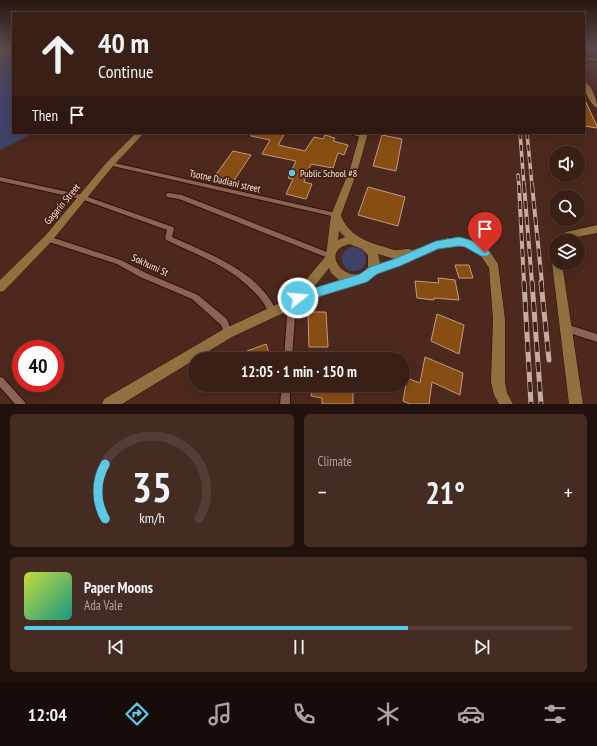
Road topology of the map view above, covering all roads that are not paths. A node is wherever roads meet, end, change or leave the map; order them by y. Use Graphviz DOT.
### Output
graph roads {
  1 [pos="585,85"];
  2 [pos="597,106"];
  3 [pos="139,134"];
  4 [pos="364,134"];
  5 [pos="110,164"];
  6 [pos="0,179"];
  7 [pos="169,195"];
  8 [pos="82,197"];
  9 [pos="336,215"];
  10 [pos="597,229"];
  11 [pos="574,234"];
  12 [pos="48,239"];
  13 [pos="356,241"];
  14 [pos="368,247"];
  15 [pos="420,251"];
  16 [pos="331,255"];
  17 [pos="373,270"];
  18 [pos="558,270"];
  19 [pos="357,280"];
  20 [pos="0,287"];
  21 [pos="293,302"];
  22 [pos="273,312"];
  23 [pos="566,328"];
  24 [pos="228,333"];
  25 [pos="597,338"];
  26 [pos="288,352"];
  27 [pos="1,386"];
  28 [pos="286,392"];
  29 [pos="21,404"];
  30 [pos="109,404"];
  31 [pos="285,404"];
  32 [pos="506,404"];
  33 [pos="576,404"];
  1 -- 2 [label="street"];
  3 -- 5 [label="street, Gagarin Street"];
  4 -- 9 [label="street"];
  5 -- 8 [label="street, Gagarin Street"];
  5 -- 9 [label="street, Tsotne Dadiani street"];
  6 -- 8 [label="street"];
  7 -- 16 [label="street"];
  8 -- 12 [label="street, Gagarin Street"];
  8 -- 22 [label="street"];
  9 -- 13 [label="street"];
  9 -- 16 [label="street"];
  10 -- 11 [label="street"];
  12 -- 20 [label="street, Gagarin Street"];
  12 -- 24 [label="street, Sokhumi St"];
  13 -- 14 [label="street"];
  13 -- 16 [label="street"];
  14 -- 15 [label="street"];
  14 -- 17 [label="street"];
  15 -- 17 [label="street"];
  15 -- 32 [label="street"];
  16 -- 19 [label="street"];
  16 -- 21 [label="street"];
  17 -- 19 [label="street"];
  18 -- 23 [label="street"];
  19 -- 21 [label="street"];
  21 -- 22 [label="street"];
  21 -- 26 [label="street"];
  22 -- 24 [label="street"];
  23 -- 25 [label="street"];
  23 -- 33 [label="street"];
  24 -- 30 [label="street"];
  27 -- 29 [label="street"];
  28 -- 31 [label="street"];
}
